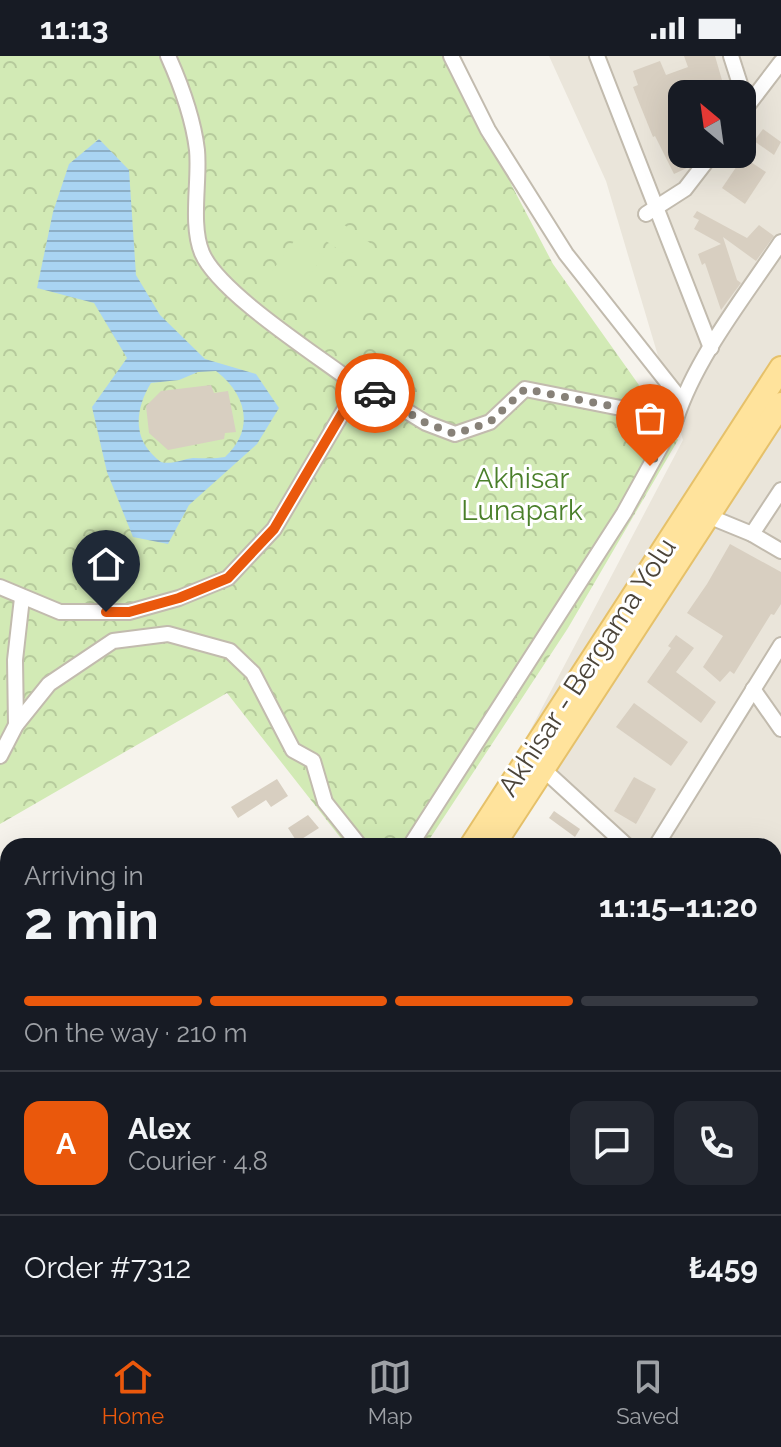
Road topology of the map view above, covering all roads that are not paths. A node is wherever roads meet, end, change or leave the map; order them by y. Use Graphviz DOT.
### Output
graph roads {
  1 [pos="168,56"];
  2 [pos="451,56"];
  3 [pos="731,56"];
  4 [pos="604,58"];
  5 [pos="781,62"];
  6 [pos="737,80"];
  7 [pos="756,95"];
  8 [pos="701,168"];
  9 [pos="652,210"];
  10 [pos="781,242"];
  11 [pos="711,348"];
  12 [pos="781,368"];
  13 [pos="355,384"];
  14 [pos="682,401"];
  15 [pos="781,404"];
  16 [pos="676,419"];
  17 [pos="781,490"];
  18 [pos="708,516"];
  19 [pos="752,534"];
  20 [pos="781,551"];
  21 [pos="0,587"];
  22 [pos="22,598"];
  23 [pos="781,645"];
  24 [pos="753,689"];
  25 [pos="16,725"];
  26 [pos="781,729"];
  27 [pos="0,756"];
  28 [pos="543,769"];
  29 [pos="354,838"];
  30 [pos="415,838"];
  31 [pos="476,838"];
  32 [pos="498,838"];
  33 [pos="618,838"];
  34 [pos="661,838"];
  1 -- 13 [label="street"];
  2 -- 14 [label="street"];
  3 -- 6 [label="street"];
  4 -- 9 [label="street"];
  5 -- 7 [label="street"];
  8 -- 9 [label="street"];
  9 -- 11 [label="street"];
  10 -- 11 [label="street"];
  11 -- 14 [label="street"];
  12 -- 31 [label="main road, Akhisar - Bergama Yolu"];
  13 -- 16 [label="street"];
  13 -- 22 [label="street"];
  14 -- 16 [label="street"];
  15 -- 18 [label="main road, Akhisar - Bergama Yolu"];
  16 -- 30 [label="street"];
  17 -- 19 [label="street"];
  18 -- 19 [label="street"];
  18 -- 28 [label="main road, Akhisar - Bergama Yolu"];
  19 -- 20 [label="street"];
  21 -- 22 [label="street"];
  22 -- 25 [label="street"];
  23 -- 24 [label="street"];
  24 -- 26 [label="street"];
  24 -- 34 [label="street"];
  25 -- 27 [label="street"];
  25 -- 29 [label="street"];
  28 -- 32 [label="main road, Akhisar - Bergama Yolu"];
  28 -- 33 [label="street"];
}
